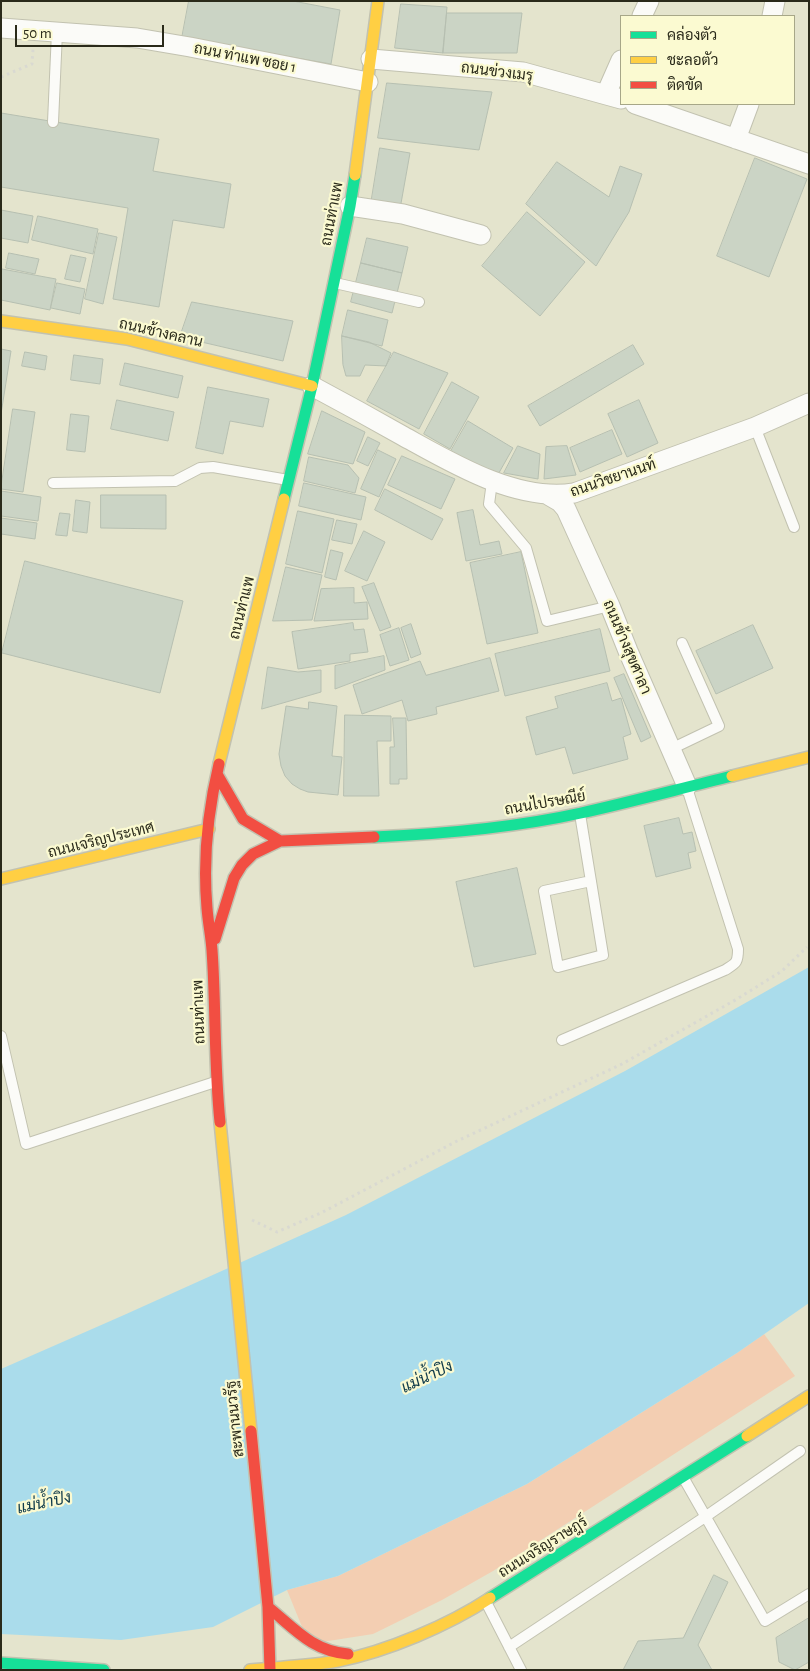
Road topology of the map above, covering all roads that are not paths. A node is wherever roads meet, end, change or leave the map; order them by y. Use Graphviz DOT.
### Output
graph roads {
  1 [pos="378,1"];
  2 [pos="648,1"];
  3 [pos="775,1"];
  4 [pos="642,15"];
  5 [pos="772,15"];
  6 [pos="1,28"];
  7 [pos="57,32"];
  8 [pos="371,59"];
  9 [pos="620,65"];
  10 [pos="368,82"];
  11 [pos="614,96"];
  12 [pos="637,105"];
  13 [pos="749,105"];
  14 [pos="53,122"];
  15 [pos="736,139"];
  16 [pos="809,164"];
  17 [pos="350,206"];
  18 [pos="481,235"];
  19 [pos="334,283"];
  20 [pos="419,302"];
  21 [pos="1,321"];
  22 [pos="312,386"];
  23 [pos="809,403"];
  24 [pos="755,427"];
  25 [pos="288,480"];
  26 [pos="492,482"];
  27 [pos="53,483"];
  28 [pos="570,501"];
  29 [pos="794,527"];
  30 [pos="610,606"];
  31 [pos="682,643"];
  32 [pos="671,749"];
  33 [pos="809,757"];
  34 [pos="217,774"];
  35 [pos="686,786"];
  36 [pos="580,813"];
  37 [pos="209,829"];
  38 [pos="280,841"];
  39 [pos="1,879"];
  40 [pos="591,881"];
  41 [pos="212,950"];
  42 [pos="1,1036"];
  43 [pos="562,1040"];
  44 [pos="216,1082"];
  45 [pos="231,1228"];
  46 [pos="809,1396"];
  47 [pos="800,1451"];
  48 [pos="682,1477"];
  49 [pos="705,1516"];
  50 [pos="809,1594"];
  51 [pos="486,1601"];
  52 [pos="268,1607"];
  53 [pos="509,1647"];
  54 [pos="367,1658"];
  55 [pos="1,1663"];
  56 [pos="270,1669"];
  57 [pos="104,1670"];
  58 [pos="250,1670"];
  59 [pos="521,1670"];
  1 -- 8 [label="main road, ถนนท่าแพ"];
  2 -- 4 [label="street"];
  3 -- 5 [label="street"];
  6 -- 7 [label="street, ถนน ท่าแพ ซอย 1"];
  7 -- 10 [label="street, ถนน ท่าแพ ซอย 1"];
  7 -- 14 [label="lane"];
  8 -- 10 [label="main road, ถนนท่าแพ"];
  8 -- 11 [label="street, ถนนข่วงเมรุ"];
  9 -- 11 [label="street"];
  10 -- 17 [label="main road, ถนนท่าแพ"];
  12 -- 15 [label="street"];
  13 -- 15 [label="street"];
  15 -- 16 [label="street"];
  17 -- 18 [label="street"];
  17 -- 19 [label="main road, ถนนท่าแพ"];
  19 -- 20 [label="lane"];
  19 -- 22 [label="main road, ถนนท่าแพ"];
  21 -- 22 [label="main road, ถนนช้างคลาน"];
  22 -- 25 [label="main road, ถนนท่าแพ"];
  22 -- 26 [label="street, ถนนวิชยานนท์"];
  23 -- 24 [label="street, ถนนวิชยานนท์"];
  24 -- 28 [label="street, ถนนวิชยานนท์"];
  24 -- 29 [label="lane"];
  25 -- 27 [label="lane"];
  25 -- 34 [label="main road, ถนนท่าแพ"];
  26 -- 28 [label="street, ถนนวิชยานนท์"];
  26 -- 30 [label="lane"];
  28 -- 30 [label="street, ถนนข้างสุขศาลา"];
  30 -- 32 [label="street, ถนนข้างสุขศาลา"];
  31 -- 32 [label="lane"];
  32 -- 35 [label="street, ถนนข้างสุขศาลา"];
  33 -- 35 [label="main road, ถนนไปรษณีย์"];
  34 -- 37 [label="main road, ถนนท่าแพ"];
  34 -- 38 [label="main road"];
  35 -- 36 [label="main road, ถนนไปรษณีย์"];
  35 -- 43 [label="lane"];
  36 -- 38 [label="main road, ถนนไปรษณีย์"];
  36 -- 40 [label="lane"];
  37 -- 39 [label="main road, ถนนเจริญประเทศ"];
  37 -- 41 [label="main road, ถนนท่าแพ"];
  38 -- 41 [label="main road, ถนนไปรษณีย์"];
  40 -- 40 [label="lane"];
  41 -- 44 [label="main road, ถนนท่าแพ"];
  42 -- 44 [label="lane"];
  44 -- 45 [label="main road, ถนนท่าแพ"];
  45 -- 52 [label="main road, สะพานนวรัฐ"];
  46 -- 48 [label="main road, ถนนเจริญราษฎร์"];
  47 -- 49 [label="lane"];
  48 -- 49 [label="lane"];
  48 -- 51 [label="main road, ถนนเจริญราษฎร์"];
  49 -- 50 [label="lane"];
  49 -- 53 [label="lane"];
  51 -- 53 [label="lane"];
  51 -- 54 [label="main road, ถนนเจริญราษฎร์"];
  52 -- 54 [label="main road"];
  52 -- 56 [label="main road, สะพานนวรัฐ"];
  53 -- 59 [label="lane"];
  54 -- 56 [label="main road, ถนนเจริญราษฎร์"];
  55 -- 57 [label="main road"];
  56 -- 58 [label="main road, ถนนเจริญราษฎร์"];
}
